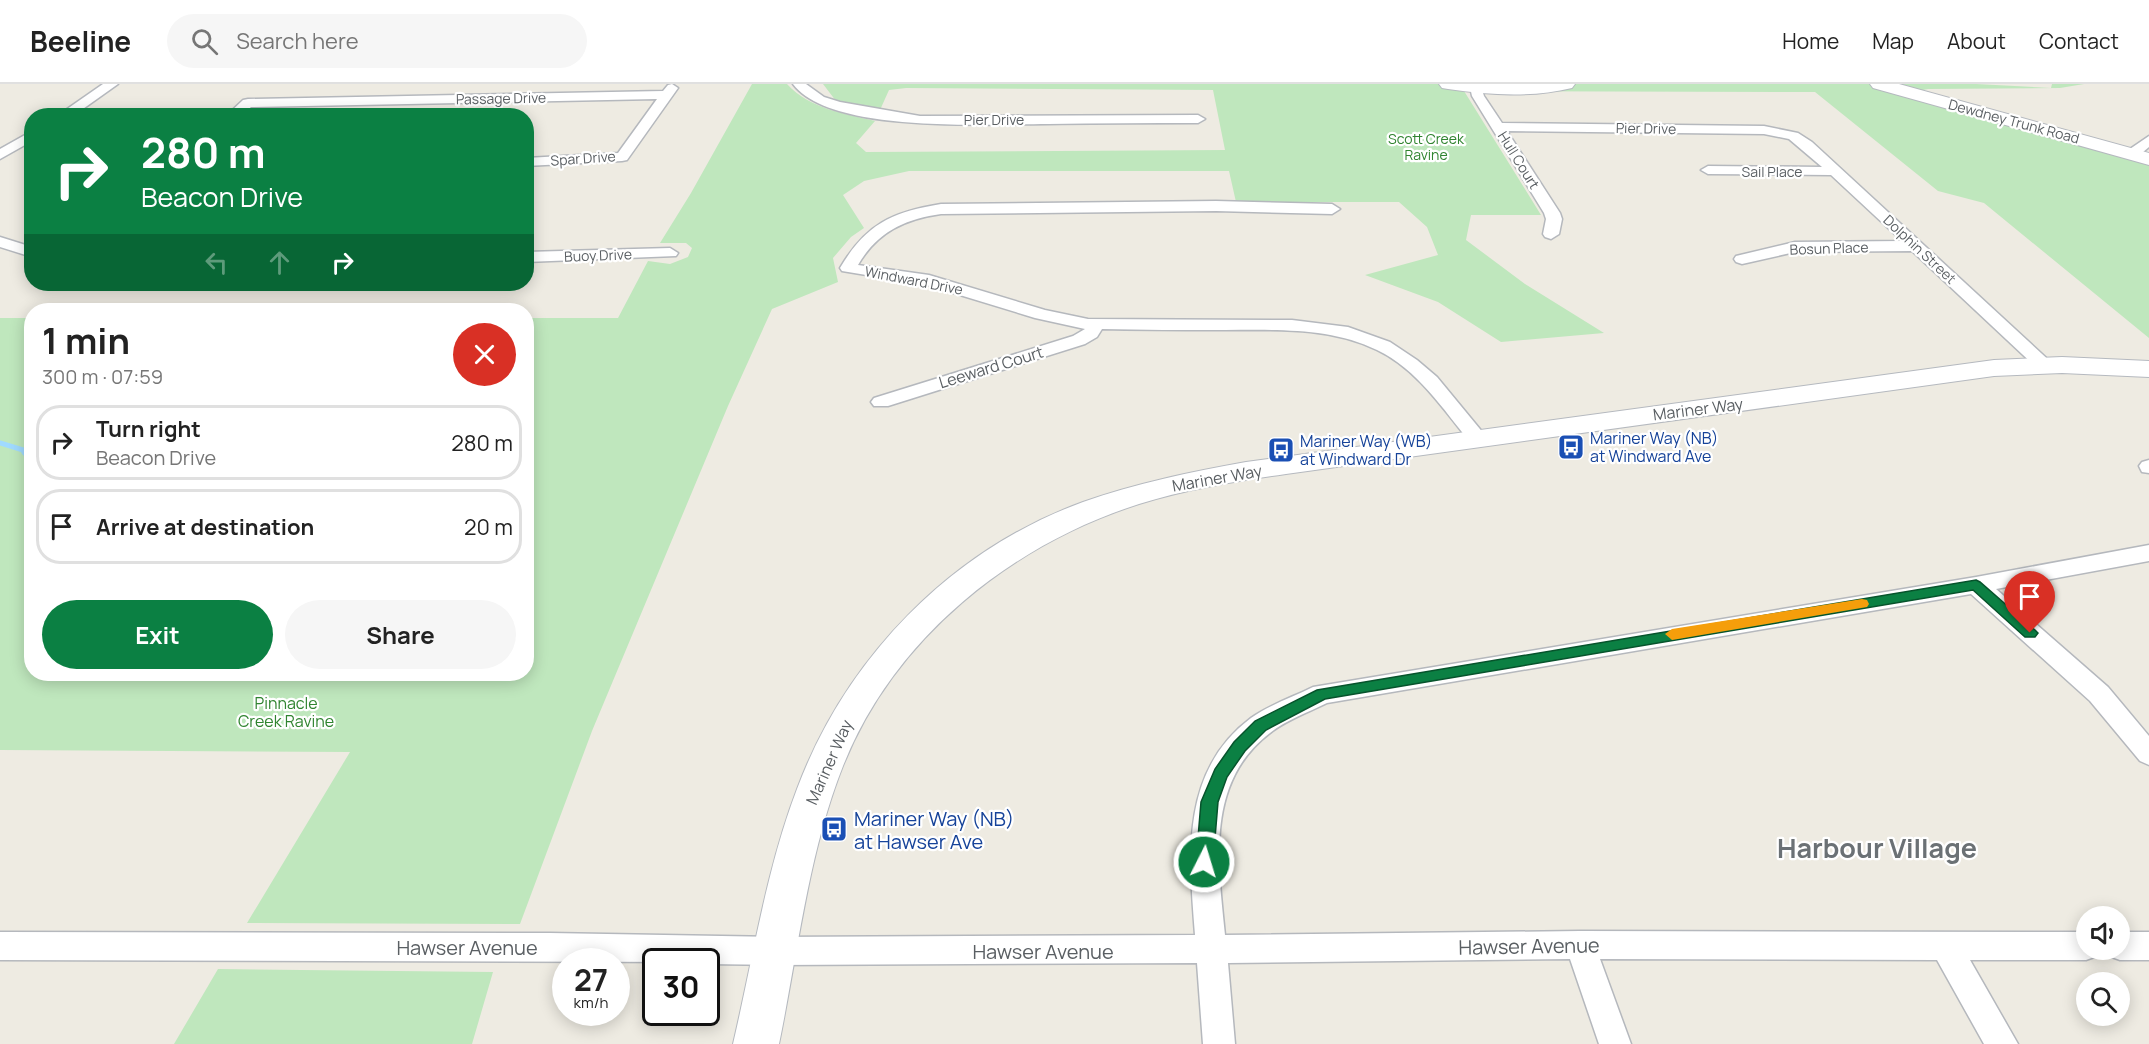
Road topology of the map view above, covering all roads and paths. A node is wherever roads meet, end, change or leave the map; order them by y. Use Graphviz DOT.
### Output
graph roads {
  1 [pos="112,84"];
  2 [pos="799,84"];
  3 [pos="1448,84"];
  4 [pos="1566,84"];
  5 [pos="1879,84"];
  6 [pos="1476,87"];
  7 [pos="670,90"];
  8 [pos="75,108"];
  9 [pos="242,108"];
  10 [pos="1198,119"];
  11 [pos="1499,127"];
  12 [pos="1793,136"];
  13 [pos="24,140"];
  14 [pos="2149,140"];
  15 [pos="0,155"];
  16 [pos="2141,156"];
  17 [pos="534,162"];
  18 [pos="1708,170"];
  19 [pos="1835,171"];
  20 [pos="1332,209"];
  21 [pos="1551,234"];
  22 [pos="24,237"];
  23 [pos="4,243"];
  24 [pos="1916,246"];
  25 [pos="24,249"];
  26 [pos="670,253"];
  27 [pos="534,257"];
  28 [pos="1742,259"];
  29 [pos="1096,325"];
  30 [pos="2045,365"];
  31 [pos="2149,369"];
  32 [pos="881,402"];
  33 [pos="1477,438"];
  34 [pos="2149,553"];
  35 [pos="1976,585"];
  36 [pos="2149,754"];
  37 [pos="1580,945"];
  38 [pos="1945,945"];
  39 [pos="0,946"];
  40 [pos="2076,946"];
  41 [pos="2130,946"];
  42 [pos="2149,946"];
  43 [pos="1210,950"];
  44 [pos="776,951"];
  45 [pos="756,1044"];
  46 [pos="1219,1044"];
  47 [pos="1615,1044"];
  48 [pos="2002,1044"];
  1 -- 8 [label="street"];
  2 -- 10 [label="street, Pier Drive"];
  3 -- 6 [label="main road"];
  4 -- 6 [label="main road"];
  5 -- 16 [label="main road, Dewdney Trunk Road"];
  6 -- 11 [label="street, Hull Court"];
  7 -- 9 [label="street, Passage Drive"];
  7 -- 17 [label="street, Spar Drive"];
  11 -- 12 [label="street, Pier Drive"];
  11 -- 21 [label="street, Hull Court"];
  12 -- 19 [label="street, Dolphin Street"];
  13 -- 15 [label="street"];
  14 -- 16 [label="street"];
  18 -- 19 [label="street, Sail Place"];
  19 -- 24 [label="street, Dolphin Street"];
  20 -- 29 [label="street, Windward Drive"];
  22 -- 23 [label="street"];
  23 -- 25 [label="street"];
  24 -- 28 [label="street, Bosun Place"];
  24 -- 30 [label="street, Dolphin Street"];
  26 -- 27 [label="street, Buoy Drive"];
  29 -- 32 [label="street, Leeward Court"];
  29 -- 33 [label="street, Windward Drive"];
  30 -- 31 [label="main road, Mariner Way"];
  30 -- 33 [label="main road, Mariner Way"];
  33 -- 44 [label="main road, Mariner Way"];
  34 -- 35 [label="street"];
  35 -- 36 [label="street"];
  35 -- 43 [label="street"];
  37 -- 38 [label="street, Hawser Avenue"];
  37 -- 43 [label="street, Hawser Avenue"];
  37 -- 47 [label="street"];
  38 -- 40 [label="street, Hawser Avenue"];
  38 -- 48 [label="street"];
  39 -- 44 [label="street, Hawser Avenue"];
  41 -- 42 [label="street"];
  43 -- 44 [label="street, Hawser Avenue"];
  43 -- 46 [label="street"];
  44 -- 45 [label="main road, Mariner Way"];
}
